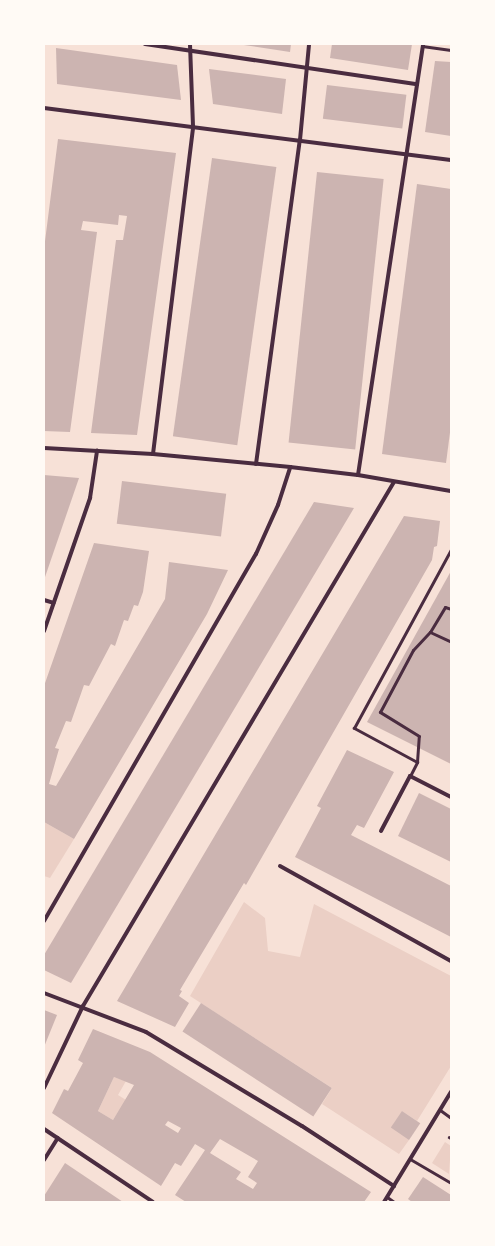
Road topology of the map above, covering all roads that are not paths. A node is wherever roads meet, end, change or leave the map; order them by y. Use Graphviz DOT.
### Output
graph roads {
  1 [pos="145,44"];
  2 [pos="190,44"];
  3 [pos="309,44"];
  4 [pos="423,45"];
  5 [pos="451,50"];
  6 [pos="191,51"];
  7 [pos="308,67"];
  8 [pos="417,84"];
  9 [pos="44,108"];
  10 [pos="193,126"];
  11 [pos="300,140"];
  12 [pos="406,154"];
  13 [pos="451,160"];
  14 [pos="44,448"];
  15 [pos="97,451"];
  16 [pos="152,454"];
  17 [pos="256,464"];
  18 [pos="290,467"];
  19 [pos="358,475"];
  20 [pos="394,482"];
  21 [pos="451,491"];
  22 [pos="451,549"];
  23 [pos="44,600"];
  24 [pos="54,603"];
  25 [pos="451,609"];
  26 [pos="44,631"];
  27 [pos="430,632"];
  28 [pos="451,642"];
  29 [pos="417,762"];
  30 [pos="410,776"];
  31 [pos="451,797"];
  32 [pos="381,831"];
  33 [pos="280,866"];
  34 [pos="44,921"];
  35 [pos="451,961"];
  36 [pos="44,993"];
  37 [pos="83,1006"];
  38 [pos="44,1088"];
  39 [pos="451,1092"];
  40 [pos="440,1110"];
  41 [pos="451,1118"];
  42 [pos="44,1129"];
  43 [pos="58,1138"];
  44 [pos="410,1159"];
  45 [pos="44,1160"];
  46 [pos="451,1183"];
  47 [pos="394,1186"];
  48 [pos="386,1197"];
  49 [pos="153,1202"];
  50 [pos="384,1202"];
  51 [pos="394,1202"];
  1 -- 6 [label="street"];
  2 -- 6 [label="street"];
  3 -- 7 [label="street"];
  4 -- 5 [label="lane"];
  4 -- 8 [label="street"];
  6 -- 7 [label="street"];
  6 -- 10 [label="street"];
  7 -- 8 [label="street"];
  7 -- 11 [label="street"];
  8 -- 12 [label="street"];
  9 -- 10 [label="street"];
  10 -- 11 [label="street"];
  10 -- 16 [label="street"];
  11 -- 12 [label="street"];
  11 -- 17 [label="street"];
  12 -- 13 [label="street"];
  12 -- 19 [label="street"];
  14 -- 15 [label="street"];
  15 -- 16 [label="street"];
  15 -- 24 [label="street"];
  16 -- 17 [label="street"];
  17 -- 18 [label="street"];
  18 -- 19 [label="street"];
  18 -- 34 [label="street"];
  19 -- 20 [label="street"];
  20 -- 21 [label="street"];
  20 -- 37 [label="street"];
  22 -- 29 [label="lane"];
  23 -- 24 [label="street"];
  24 -- 26 [label="street"];
  25 -- 27 [label="lane"];
  27 -- 28 [label="lane"];
  27 -- 29 [label="lane"];
  29 -- 30 [label="lane"];
  30 -- 31 [label="street"];
  30 -- 32 [label="street"];
  33 -- 35 [label="street"];
  36 -- 37 [label="street"];
  37 -- 38 [label="street"];
  37 -- 47 [label="street"];
  39 -- 40 [label="street"];
  40 -- 41 [label="lane"];
  40 -- 44 [label="street"];
  42 -- 43 [label="street"];
  43 -- 45 [label="street"];
  43 -- 49 [label="street"];
  44 -- 46 [label="lane"];
  44 -- 47 [label="street"];
  47 -- 48 [label="street"];
  48 -- 50 [label="street"];
  48 -- 51 [label="lane"];
}
